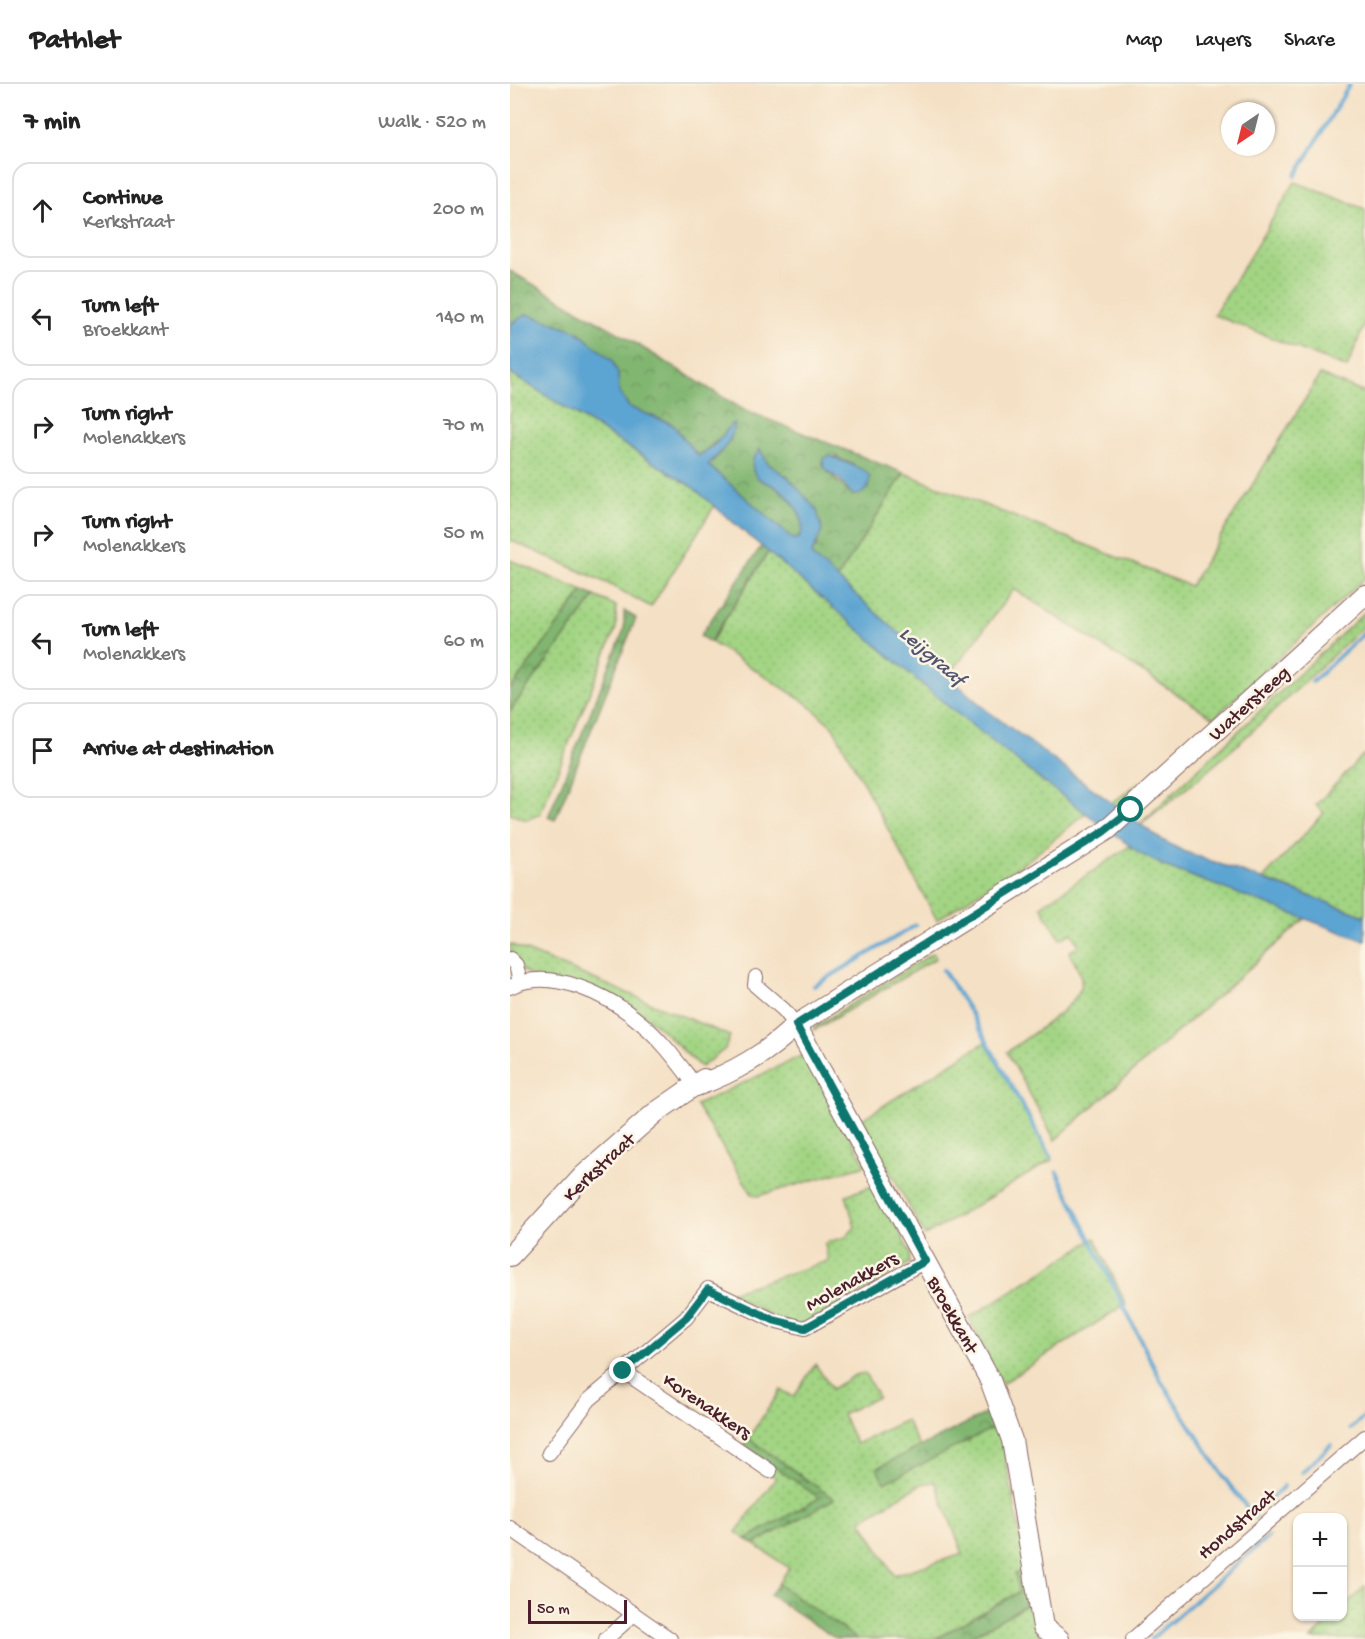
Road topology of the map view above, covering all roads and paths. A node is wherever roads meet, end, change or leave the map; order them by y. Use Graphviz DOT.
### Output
graph roads {
  1 [pos="1365,595"];
  2 [pos="1131,810"];
  3 [pos="510,959"];
  4 [pos="756,977"];
  5 [pos="515,984"];
  6 [pos="796,1025"];
  7 [pos="696,1086"];
  8 [pos="510,1256"];
  9 [pos="925,1261"];
  10 [pos="623,1371"];
  11 [pos="1365,1437"];
  12 [pos="549,1453"];
  13 [pos="770,1471"];
  14 [pos="510,1528"];
  15 [pos="634,1614"];
  16 [pos="1044,1633"];
  17 [pos="606,1639"];
  18 [pos="670,1639"];
  19 [pos="1059,1639"];
  20 [pos="1133,1639"];
  1 -- 2 [label="street, Watersteeg"];
  2 -- 6 [label="street, Kerkstraat"];
  3 -- 5 [label="street"];
  4 -- 6 [label="street"];
  5 -- 7 [label="street"];
  6 -- 7 [label="street, Kerkstraat"];
  6 -- 9 [label="street, Broekkant"];
  7 -- 8 [label="street, Kerkstraat"];
  9 -- 10 [label="street, Molenakkers"];
  9 -- 16 [label="street, Broekkant"];
  10 -- 12 [label="street, Molenakkers"];
  10 -- 13 [label="street, Korenakkers"];
  11 -- 20 [label="street, Hondstraat"];
  14 -- 15 [label="street"];
  15 -- 17 [label="street"];
  15 -- 18 [label="street"];
  16 -- 19 [label="street, Broekkant"];
}
